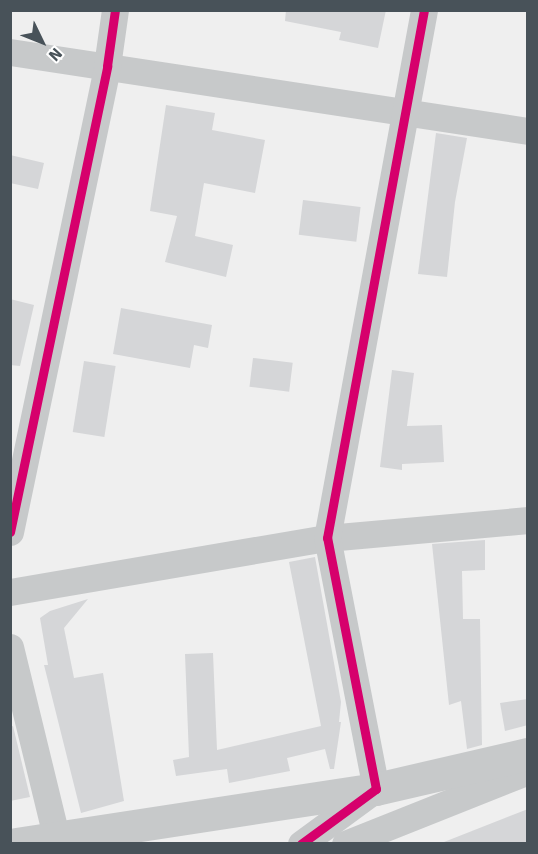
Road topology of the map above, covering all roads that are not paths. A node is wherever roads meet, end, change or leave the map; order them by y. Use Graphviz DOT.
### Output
graph roads {
  1 [pos="115,10"];
  2 [pos="424,10"];
  3 [pos="10,52"];
  4 [pos="107,66"];
  5 [pos="404,112"];
  6 [pos="528,131"];
  7 [pos="528,520"];
  8 [pos="10,532"];
  9 [pos="327,538"];
  10 [pos="10,591"];
  11 [pos="10,647"];
  12 [pos="528,754"];
  13 [pos="528,771"];
  14 [pos="376,789"];
  15 [pos="56,836"];
  16 [pos="16,843"];
  17 [pos="301,843"];
  18 [pos="345,843"];
  1 -- 4 [label="street"];
  2 -- 5 [label="street"];
  3 -- 4 [label="street"];
  4 -- 5 [label="street"];
  4 -- 8 [label="street"];
  5 -- 6 [label="street"];
  5 -- 9 [label="street"];
  7 -- 9 [label="street"];
  9 -- 10 [label="street"];
  9 -- 14 [label="street"];
  11 -- 15 [label="street"];
  12 -- 14 [label="street"];
  13 -- 18 [label="street"];
  14 -- 15 [label="street"];
  14 -- 17 [label="street"];
  15 -- 16 [label="street"];
}
